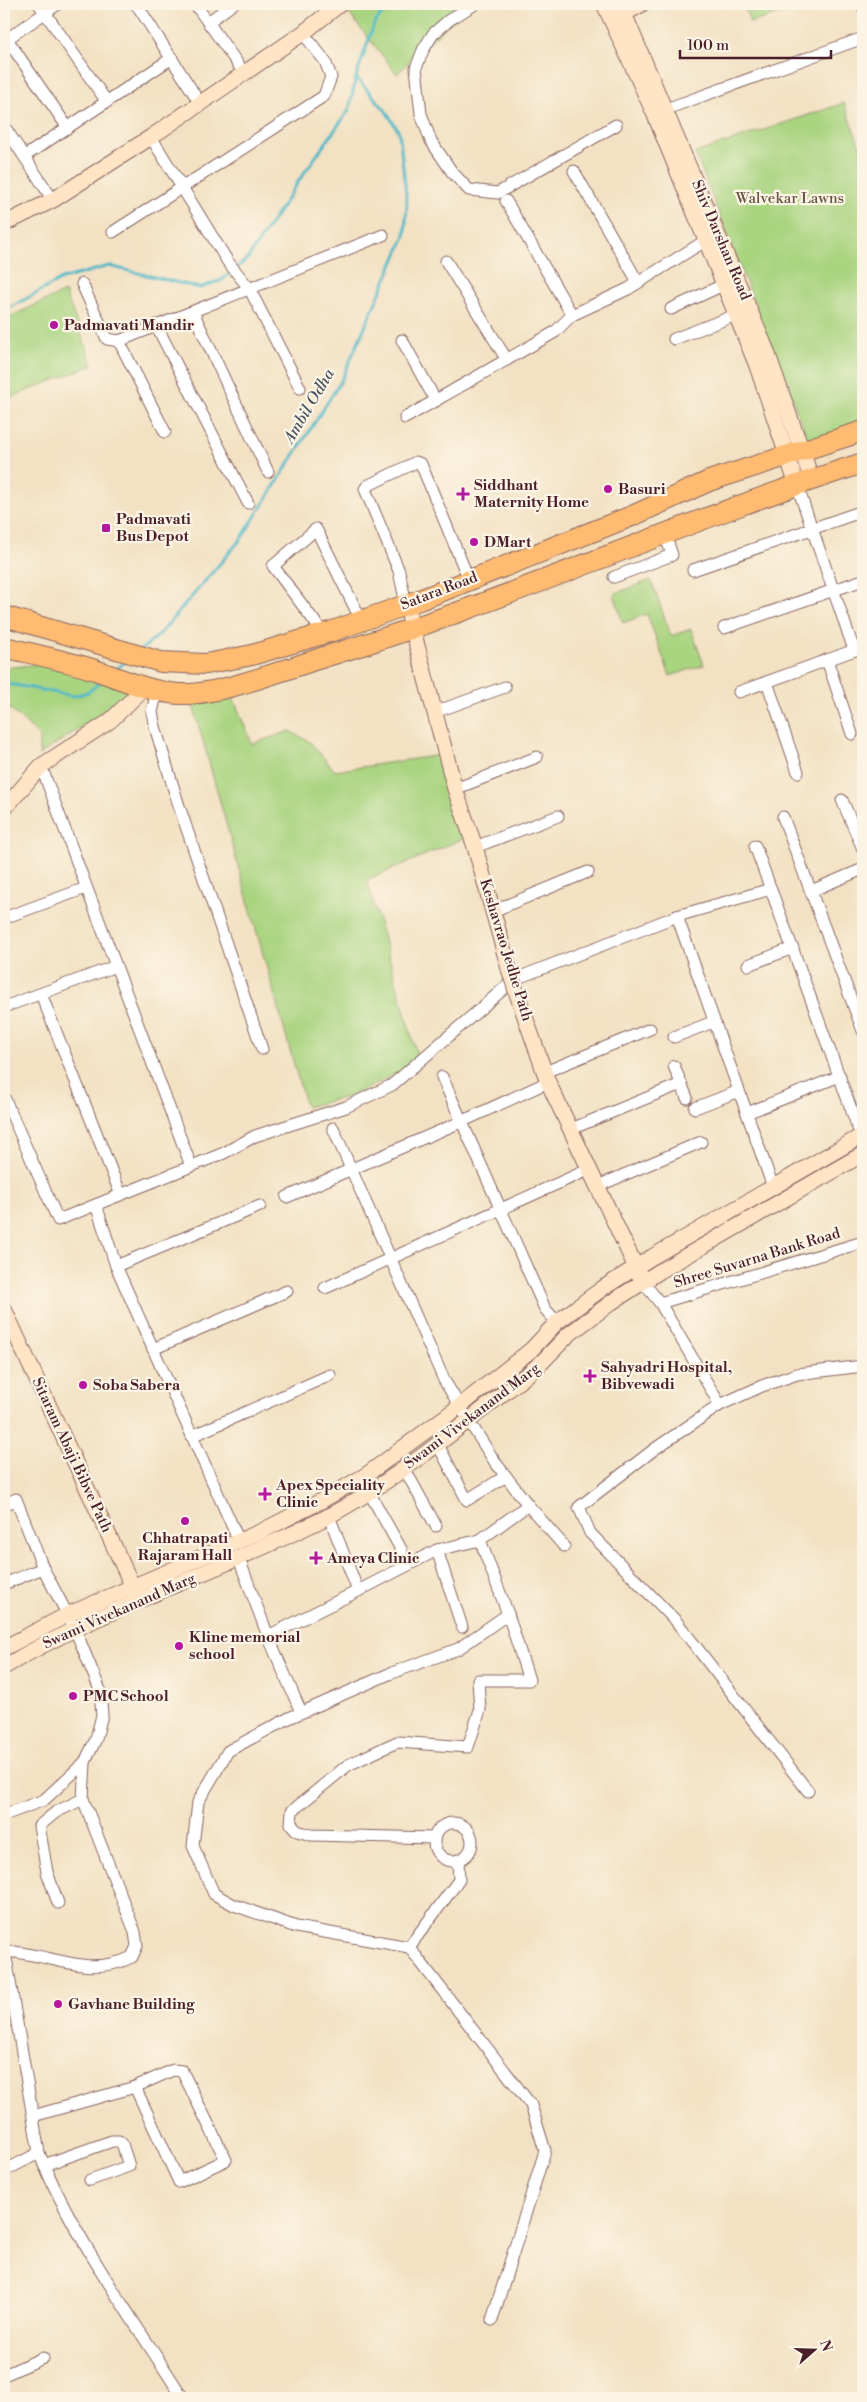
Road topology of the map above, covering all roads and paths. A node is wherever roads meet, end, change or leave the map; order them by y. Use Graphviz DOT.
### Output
graph roads {
  1 [pos="58,4"];
  2 [pos="135,4"];
  3 [pos="195,4"];
  4 [pos="233,4"];
  5 [pos="340,4"];
  6 [pos="475,4"];
  7 [pos="642,4"];
  8 [pos="42,8"];
  9 [pos="616,9"];
  10 [pos="208,22"];
  11 [pos="304,33"];
  12 [pos="863,38"];
  13 [pos="5,40"];
  14 [pos="172,58"];
  15 [pos="245,74"];
  16 [pos="107,102"];
  17 [pos="200,103"];
  18 [pos="666,109"];
  19 [pos="616,125"];
  20 [pos="4,126"];
  21 [pos="68,128"];
  22 [pos="151,137"];
  23 [pos="25,156"];
  24 [pos="574,171"];
  25 [pos="182,188"];
  26 [pos="53,200"];
  27 [pos="506,201"];
  28 [pos="5,221"];
  29 [pos="113,232"];
  30 [pos="718,232"];
  31 [pos="383,235"];
  32 [pos="705,241"];
  33 [pos="446,261"];
  34 [pos="638,282"];
  35 [pos="82,284"];
  36 [pos="723,285"];
  37 [pos="248,288"];
  38 [pos="671,309"];
  39 [pos="193,312"];
  40 [pos="572,315"];
  41 [pos="736,315"];
  42 [pos="156,325"];
  43 [pos="674,339"];
  44 [pos="402,340"];
  45 [pos="119,342"];
  46 [pos="507,360"];
  47 [pos="300,388"];
  48 [pos="436,400"];
  49 [pos="405,418"];
  50 [pos="863,431"];
  51 [pos="165,432"];
  52 [pos="794,453"];
  53 [pos="863,463"];
  54 [pos="268,472"];
  55 [pos="804,482"];
  56 [pos="248,503"];
  57 [pos="863,511"];
  58 [pos="810,529"];
  59 [pos="665,534"];
  60 [pos="693,570"];
  61 [pos="614,577"];
  62 [pos="469,580"];
  63 [pos="863,580"];
  64 [pos="834,590"];
  65 [pos="406,604"];
  66 [pos="4,616"];
  67 [pos="361,620"];
  68 [pos="724,628"];
  69 [pos="413,629"];
  70 [pos="324,634"];
  71 [pos="4,647"];
  72 [pos="858,649"];
  73 [pos="827,660"];
  74 [pos="767,682"];
  75 [pos="145,687"];
  76 [pos="504,687"];
  77 [pos="739,692"];
  78 [pos="435,712"];
  79 [pos="852,734"];
  80 [pos="537,757"];
  81 [pos="41,766"];
  82 [pos="798,772"];
  83 [pos="455,789"];
  84 [pos="842,800"];
  85 [pos="4,809"];
  86 [pos="558,816"];
  87 [pos="783,817"];
  88 [pos="755,846"];
  89 [pos="475,847"];
  90 [pos="863,849"];
  91 [pos="863,869"];
  92 [pos="588,872"];
  93 [pos="86,888"];
  94 [pos="771,889"];
  95 [pos="811,891"];
  96 [pos="493,911"];
  97 [pos="677,916"];
  98 [pos="4,918"];
  99 [pos="793,948"];
  100 [pos="748,965"];
  101 [pos="116,966"];
  102 [pos="41,994"];
  103 [pos="4,1007"];
  104 [pos="713,1022"];
  105 [pos="650,1029"];
  106 [pos="863,1031"];
  107 [pos="674,1037"];
  108 [pos="262,1049"];
  109 [pos="674,1066"];
  110 [pos="840,1076"];
  111 [pos="547,1077"];
  112 [pos="442,1078"];
  113 [pos="681,1084"];
  114 [pos="739,1091"];
  115 [pos="4,1098"];
  116 [pos="687,1098"];
  117 [pos="695,1108"];
  118 [pos="747,1113"];
  119 [pos="463,1122"];
  120 [pos="333,1128"];
  121 [pos="571,1129"];
  122 [pos="862,1135"];
  123 [pos="701,1142"];
  124 [pos="863,1154"];
  125 [pos="191,1166"];
  126 [pos="590,1169"];
  127 [pos="351,1170"];
  128 [pos="598,1186"];
  129 [pos="773,1187"];
  130 [pos="121,1195"];
  131 [pos="287,1197"];
  132 [pos="96,1205"];
  133 [pos="260,1206"];
  134 [pos="500,1209"];
  135 [pos="863,1242"];
  136 [pos="390,1259"];
  137 [pos="116,1266"];
  138 [pos="636,1267"];
  139 [pos="643,1282"];
  140 [pos="325,1288"];
  141 [pos="287,1291"];
  142 [pos="660,1303"];
  143 [pos="4,1309"];
  144 [pos="557,1322"];
  145 [pos="153,1349"];
  146 [pos="863,1366"];
  147 [pos="330,1375"];
  148 [pos="720,1405"];
  149 [pos="460,1406"];
  150 [pos="471,1424"];
  151 [pos="192,1436"];
  152 [pos="437,1443"];
  153 [pos="404,1468"];
  154 [pos="506,1476"];
  155 [pos="368,1492"];
  156 [pos="4,1504"];
  157 [pos="528,1505"];
  158 [pos="329,1516"];
  159 [pos="436,1526"];
  160 [pos="480,1540"];
  161 [pos="238,1541"];
  162 [pos="564,1546"];
  163 [pos="437,1550"];
  164 [pos="402,1552"];
  165 [pos="239,1559"];
  166 [pos="43,1568"];
  167 [pos="9,1582"];
  168 [pos="132,1586"];
  169 [pos="358,1591"];
  170 [pos="139,1602"];
  171 [pos="508,1614"];
  172 [pos="67,1615"];
  173 [pos="462,1627"];
  174 [pos="75,1629"];
  175 [pos="268,1636"];
  176 [pos="4,1648"];
  177 [pos="4,1667"];
  178 [pos="301,1712"];
  179 [pos="85,1762"];
  180 [pos="808,1790"];
  181 [pos="83,1799"];
  182 [pos="4,1816"];
  183 [pos="434,1838"];
  184 [pos="458,1860"];
  185 [pos="58,1903"];
  186 [pos="409,1947"];
  187 [pos="4,1950"];
  188 [pos="135,2087"];
  189 [pos="33,2116"];
  190 [pos="39,2153"];
  191 [pos="44,2165"];
  192 [pos="4,2171"];
  193 [pos="90,2180"];
  194 [pos="492,2320"];
  195 [pos="43,2358"];
  196 [pos="4,2375"];
  197 [pos="182,2398"];
  1 -- 8 [label="street"];
  2 -- 14 [label="street"];
  3 -- 10 [label="street"];
  4 -- 10 [label="street"];
  5 -- 11 [label="street"];
  6 -- 19 [label="street"];
  7 -- 9 [label="street"];
  8 -- 13 [label="street"];
  8 -- 16 [label="street"];
  9 -- 18 [label="street, Shiv Darshan Road"];
  9 -- 32 [label="street, Shiv Darshan Road"];
  10 -- 15 [label="street"];
  11 -- 15 [label="street"];
  11 -- 25 [label="street"];
  12 -- 18 [label="street"];
  13 -- 21 [label="street"];
  14 -- 16 [label="street"];
  14 -- 17 [label="street"];
  15 -- 17 [label="street"];
  16 -- 21 [label="street"];
  17 -- 22 [label="street"];
  18 -- 30 [label="street, Shiv Darshan Road"];
  20 -- 23 [label="street"];
  21 -- 23 [label="street"];
  22 -- 25 [label="street"];
  22 -- 26 [label="street"];
  23 -- 26 [label="street"];
  24 -- 34 [label="street"];
  25 -- 29 [label="street"];
  25 -- 37 [label="street"];
  26 -- 28 [label="street"];
  27 -- 40 [label="street"];
  30 -- 32 [label="street"];
  30 -- 52 [label="street, Shiv Darshan Road"];
  31 -- 37 [label="street"];
  32 -- 34 [label="street"];
  32 -- 36 [label="street, Shiv Darshan Road"];
  33 -- 46 [label="street"];
  34 -- 40 [label="street"];
  35 -- 45 [label="street"];
  36 -- 38 [label="street"];
  36 -- 41 [label="street, Shiv Darshan Road"];
  37 -- 39 [label="street"];
  37 -- 47 [label="street"];
  39 -- 42 [label="street"];
  39 -- 54 [label="street"];
  40 -- 46 [label="street"];
  41 -- 43 [label="street"];
  41 -- 52 [label="street, Shiv Darshan Road"];
  42 -- 45 [label="street"];
  42 -- 56 [label="street"];
  44 -- 48 [label="street"];
  45 -- 51 [label="street"];
  46 -- 48 [label="street"];
  48 -- 49 [label="street"];
  50 -- 52 [label="highway, Satara Road"];
  52 -- 55 [label="street, Shiv Darshan Road"];
  52 -- 62 [label="highway, Satara Road"];
  53 -- 55 [label="highway, Satara Road"];
  55 -- 58 [label="street"];
  55 -- 59 [label="highway, Satara Road"];
  57 -- 58 [label="street"];
  58 -- 60 [label="street"];
  58 -- 64 [label="street"];
  59 -- 61 [label="street"];
  59 -- 69 [label="highway, Satara Road"];
  62 -- 65 [label="highway, Satara Road"];
  62 -- 65 [label="street"];
  63 -- 64 [label="street"];
  64 -- 68 [label="street"];
  64 -- 72 [label="street"];
  65 -- 67 [label="highway, Satara Road"];
  65 -- 69 [label="street, Keshavrao Jedhe Path"];
  66 -- 70 [label="highway, Satara Road"];
  67 -- 70 [label="highway, Satara Road"];
  67 -- 70 [label="street"];
  69 -- 75 [label="highway, Satara Road"];
  69 -- 78 [label="street, Keshavrao Jedhe Path"];
  71 -- 75 [label="highway, Satara Road"];
  72 -- 73 [label="street"];
  73 -- 74 [label="street"];
  73 -- 79 [label="street"];
  74 -- 77 [label="street"];
  74 -- 82 [label="street"];
  75 -- 81 [label="street"];
  75 -- 108 [label="street"];
  76 -- 78 [label="street"];
  78 -- 83 [label="street, Keshavrao Jedhe Path"];
  80 -- 83 [label="street"];
  81 -- 85 [label="street"];
  81 -- 93 [label="street"];
  83 -- 89 [label="street, Keshavrao Jedhe Path"];
  84 -- 90 [label="street"];
  86 -- 89 [label="street"];
  87 -- 95 [label="street"];
  88 -- 94 [label="street"];
  89 -- 96 [label="street, Keshavrao Jedhe Path"];
  91 -- 95 [label="street"];
  92 -- 96 [label="street"];
  93 -- 98 [label="street"];
  93 -- 101 [label="street"];
  94 -- 97 [label="street"];
  94 -- 99 [label="street"];
  95 -- 106 [label="street"];
  96 -- 111 [label="street, Keshavrao Jedhe Path, bridge"];
  97 -- 104 [label="street"];
  97 -- 125 [label="street"];
  99 -- 100 [label="street"];
  99 -- 110 [label="street"];
  101 -- 102 [label="street"];
  101 -- 125 [label="street"];
  102 -- 103 [label="street"];
  102 -- 130 [label="street"];
  104 -- 107 [label="street"];
  104 -- 114 [label="street"];
  105 -- 111 [label="street"];
  109 -- 113 [label="street"];
  110 -- 118 [label="street"];
  110 -- 122 [label="street"];
  111 -- 119 [label="street"];
  111 -- 121 [label="street, Keshavrao Jedhe Path"];
  112 -- 119 [label="street"];
  113 -- 116 [label="street"];
  113 -- 121 [label="street"];
  114 -- 117 [label="street"];
  114 -- 118 [label="street"];
  115 -- 132 [label="street"];
  118 -- 129 [label="street"];
  119 -- 127 [label="street"];
  119 -- 134 [label="street"];
  120 -- 127 [label="street"];
  121 -- 126 [label="street, Keshavrao Jedhe Path"];
  122 -- 129 [label="street, Swami Vivekanand Marg"];
  123 -- 128 [label="street"];
  124 -- 139 [label="street, Swami Vivekanand Marg"];
  125 -- 130 [label="street"];
  126 -- 128 [label="street, Keshavrao Jedhe Path"];
  126 -- 134 [label="street"];
  127 -- 131 [label="street"];
  127 -- 136 [label="street"];
  128 -- 138 [label="street, Keshavrao Jedhe Path"];
  129 -- 138 [label="street, Swami Vivekanand Marg"];
  130 -- 132 [label="street"];
  132 -- 137 [label="street"];
  133 -- 137 [label="street"];
  134 -- 136 [label="street"];
  134 -- 144 [label="street"];
  135 -- 142 [label="street, Shree Suvarna Bank Road"];
  136 -- 140 [label="street"];
  136 -- 149 [label="street"];
  137 -- 145 [label="street"];
  138 -- 139 [label="street, Keshavrao Jedhe Path"];
  138 -- 144 [label="street, Swami Vivekanand Marg"];
  139 -- 142 [label="street"];
  139 -- 150 [label="street, Swami Vivekanand Marg"];
  141 -- 145 [label="street"];
  142 -- 148 [label="street"];
  143 -- 168 [label="street, Sitaram Abaji Bibve Path"];
  144 -- 149 [label="street, Swami Vivekanand Marg"];
  145 -- 151 [label="street"];
  146 -- 148 [label="street"];
  147 -- 151 [label="street"];
  148 -- 180 [label="street"];
  149 -- 150 [label="street"];
  149 -- 161 [label="street, Swami Vivekanand Marg"];
  150 -- 152 [label="street, Swami Vivekanand Marg"];
  150 -- 154 [label="street"];
  151 -- 161 [label="street"];
  152 -- 153 [label="street, Swami Vivekanand Marg"];
  152 -- 154 [label="street"];
  153 -- 155 [label="street, Swami Vivekanand Marg"];
  153 -- 159 [label="street"];
  154 -- 157 [label="street"];
  155 -- 158 [label="street, Swami Vivekanand Marg"];
  155 -- 164 [label="street"];
  156 -- 166 [label="street"];
  157 -- 160 [label="street"];
  157 -- 162 [label="street"];
  158 -- 165 [label="street, Swami Vivekanand Marg"];
  158 -- 169 [label="street"];
  160 -- 163 [label="street"];
  160 -- 171 [label="street"];
  161 -- 168 [label="street, Swami Vivekanand Marg"];
  163 -- 169 [label="street"];
  163 -- 173 [label="street"];
  165 -- 170 [label="street, Swami Vivekanand Marg"];
  165 -- 175 [label="street"];
  166 -- 167 [label="street"];
  166 -- 172 [label="street"];
  168 -- 170 [label="street, Sitaram Abaji Bibve Path"];
  168 -- 172 [label="street, Swami Vivekanand Marg"];
  169 -- 175 [label="street"];
  170 -- 174 [label="street, Swami Vivekanand Marg"];
  171 -- 178 [label="street"];
  171 -- 183 [label="street"];
  172 -- 174 [label="street"];
  172 -- 176 [label="street, Swami Vivekanand Marg"];
  174 -- 177 [label="street, Swami Vivekanand Marg"];
  174 -- 179 [label="street"];
  175 -- 178 [label="street"];
  178 -- 186 [label="street"];
  179 -- 181 [label="street"];
  179 -- 182 [label="street"];
  181 -- 185 [label="street"];
  181 -- 187 [label="street"];
  183 -- 184 [label="street"];
  183 -- 184 [label="street"];
  184 -- 186 [label="street"];
  186 -- 194 [label="street"];
  187 -- 189 [label="street"];
  188 -- 188 [label="street"];
  188 -- 189 [label="street"];
  189 -- 190 [label="street"];
  190 -- 191 [label="street"];
  190 -- 192 [label="street"];
  191 -- 193 [label="street"];
  191 -- 197 [label="street"];
  195 -- 196 [label="street"];
}
